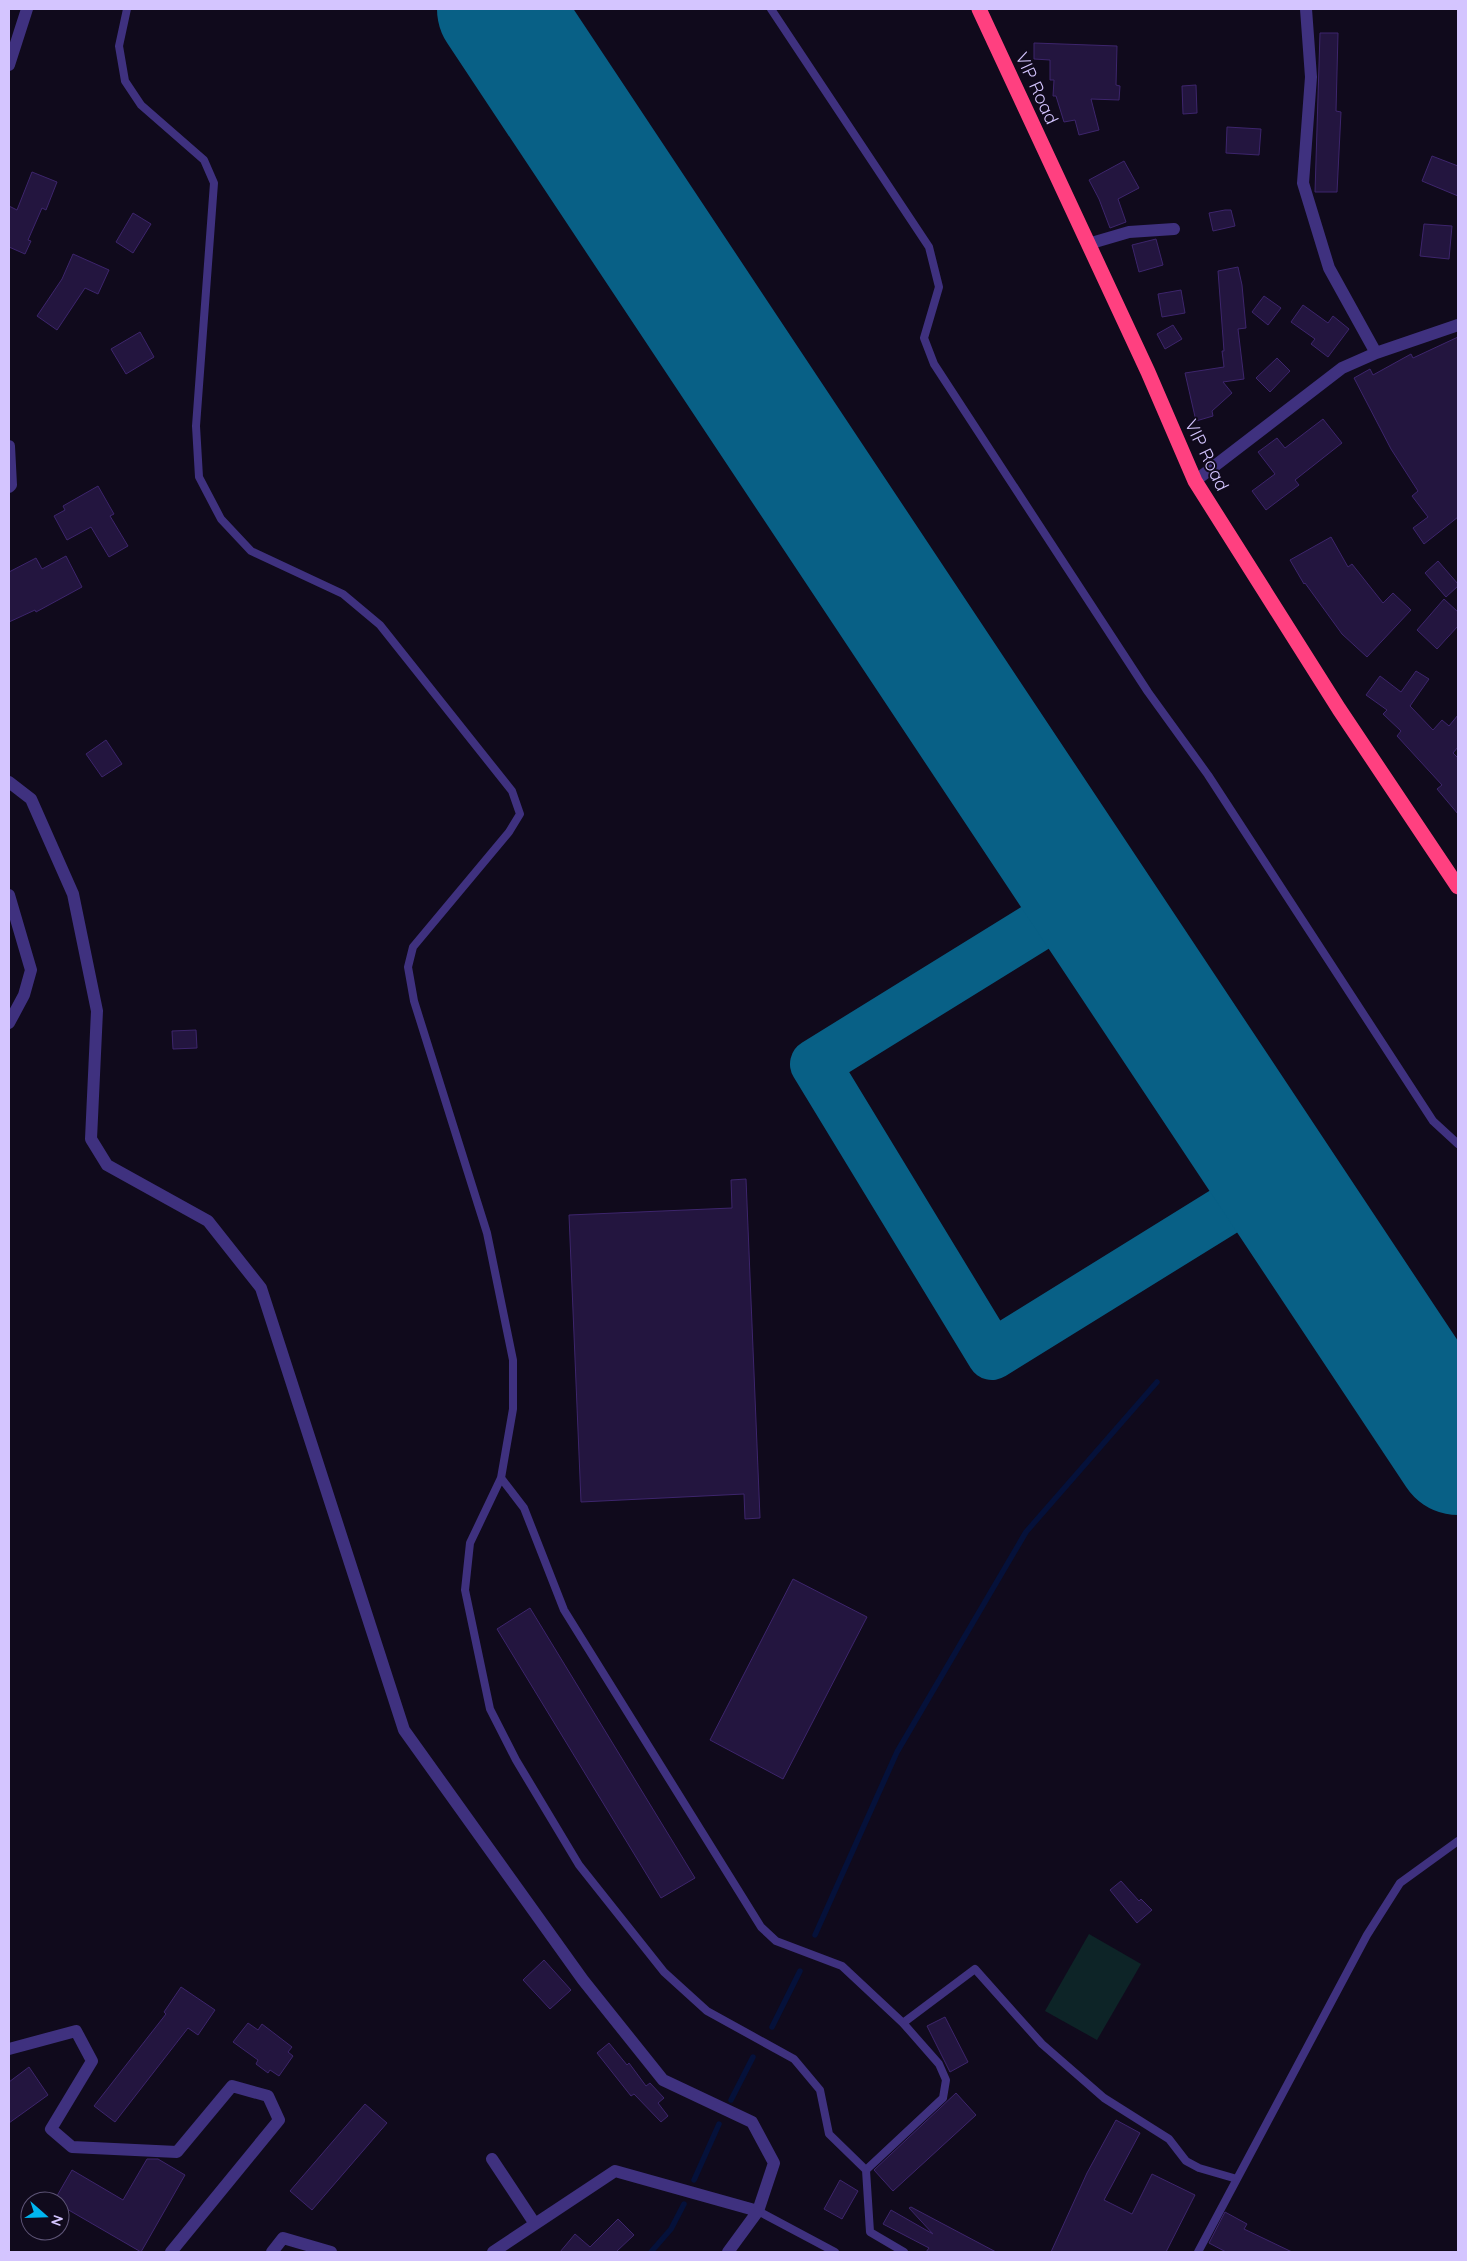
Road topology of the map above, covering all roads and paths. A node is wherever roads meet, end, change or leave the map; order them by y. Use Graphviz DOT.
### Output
graph roads {
  1 [pos="27,9"];
  2 [pos="127,9"];
  3 [pos="771,9"];
  4 [pos="979,9"];
  5 [pos="1306,9"];
  6 [pos="9,64"];
  7 [pos="1174,229"];
  8 [pos="1088,244"];
  9 [pos="1458,325"];
  10 [pos="1376,353"];
  11 [pos="9,446"];
  12 [pos="1195,480"];
  13 [pos="9,487"];
  14 [pos="9,782"];
  15 [pos="1458,887"];
  16 [pos="9,895"];
  17 [pos="9,1024"];
  18 [pos="1458,1144"];
  19 [pos="501,1478"];
  20 [pos="1458,1841"];
  21 [pos="903,2023"];
  22 [pos="9,2049"];
  23 [pos="492,2159"];
  24 [pos="866,2170"];
  25 [pos="1237,2179"];
  26 [pos="758,2211"];
  27 [pos="535,2224"];
  28 [pos="172,2252"];
  29 [pos="272,2252"];
  30 [pos="331,2252"];
  31 [pos="493,2252"];
  32 [pos="728,2252"];
  33 [pos="835,2252"];
  34 [pos="904,2252"];
  35 [pos="1198,2252"];
  1 -- 6 [label="street"];
  2 -- 19 [label="lane"];
  3 -- 18 [label="lane"];
  4 -- 8 [label="highway, VIP Road"];
  5 -- 10 [label="street"];
  7 -- 8 [label="street"];
  8 -- 12 [label="highway, VIP Road"];
  9 -- 10 [label="street"];
  10 -- 12 [label="street"];
  11 -- 13 [label="street"];
  12 -- 15 [label="highway, VIP Road"];
  14 -- 26 [label="street"];
  16 -- 17 [label="street"];
  19 -- 21 [label="lane"];
  19 -- 24 [label="lane"];
  20 -- 25 [label="lane"];
  21 -- 24 [label="lane"];
  21 -- 25 [label="lane"];
  22 -- 28 [label="street"];
  23 -- 27 [label="street"];
  24 -- 34 [label="lane"];
  25 -- 35 [label="lane"];
  26 -- 27 [label="street"];
  26 -- 32 [label="street"];
  26 -- 33 [label="lane"];
  27 -- 31 [label="street"];
  29 -- 30 [label="street"];
}
